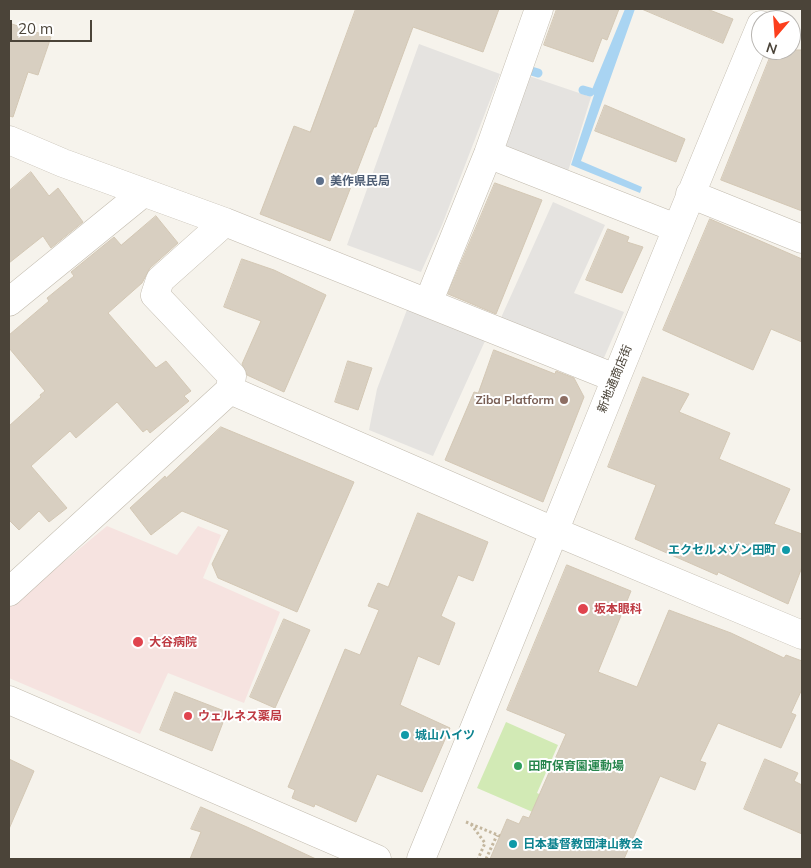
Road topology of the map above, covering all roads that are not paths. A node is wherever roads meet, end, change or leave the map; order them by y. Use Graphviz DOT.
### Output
graph roads {
  1 [pos="538,9"];
  2 [pos="751,49"];
  3 [pos="9,140"];
  4 [pos="488,154"];
  5 [pos="143,193"];
  6 [pos="690,194"];
  7 [pos="225,222"];
  8 [pos="676,228"];
  9 [pos="802,239"];
  10 [pos="9,302"];
  11 [pos="428,303"];
  12 [pos="615,378"];
  13 [pos="230,390"];
  14 [pos="556,532"];
  15 [pos="9,592"];
  16 [pos="802,635"];
  17 [pos="9,700"];
  18 [pos="377,859"];
  19 [pos="421,859"];
  1 -- 4 [label="street"];
  2 -- 6 [label="street"];
  3 -- 5 [label="street"];
  4 -- 8 [label="street"];
  4 -- 11 [label="street"];
  5 -- 7 [label="street"];
  5 -- 10 [label="street"];
  6 -- 8 [label="street, 新地通商店街"];
  6 -- 9 [label="street"];
  7 -- 11 [label="street"];
  7 -- 13 [label="street"];
  8 -- 12 [label="street, 新地通商店街"];
  11 -- 12 [label="street"];
  12 -- 14 [label="street, 新地通商店街"];
  13 -- 14 [label="street"];
  13 -- 15 [label="street"];
  14 -- 16 [label="street"];
  14 -- 19 [label="street, 新地通商店街"];
  17 -- 18 [label="street"];
}
